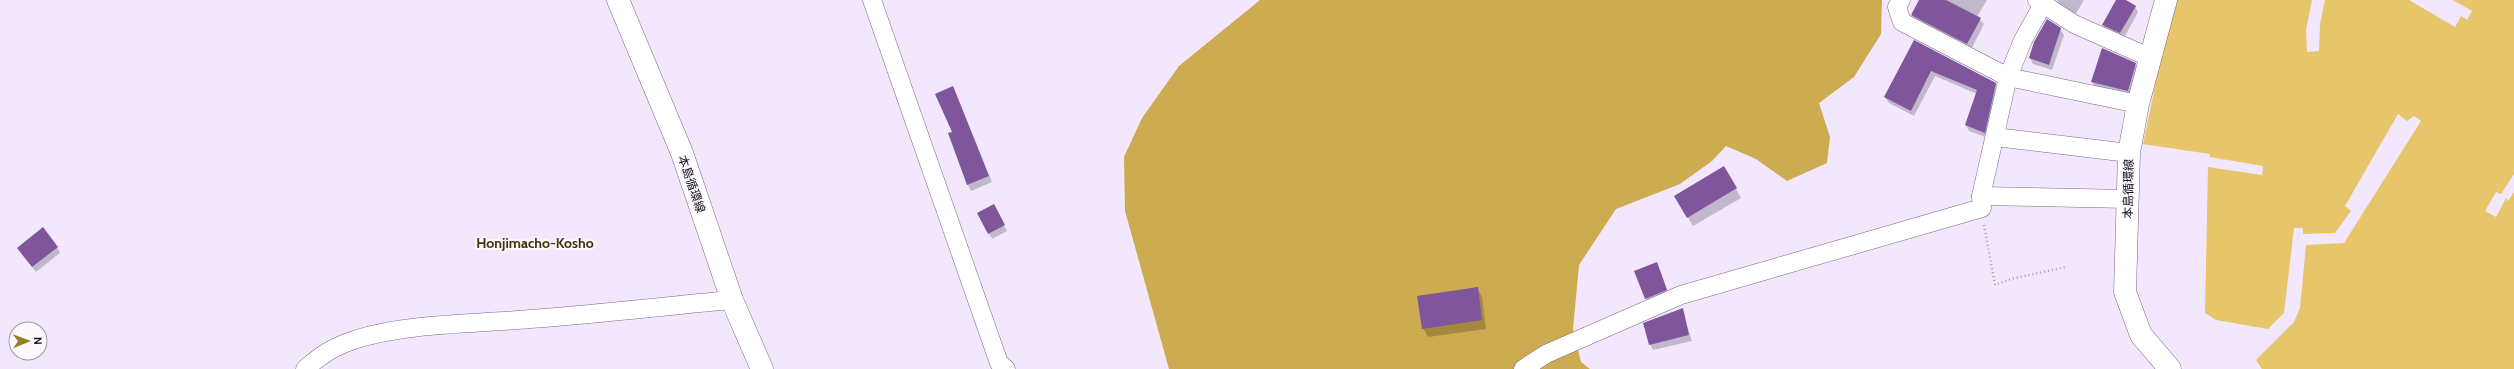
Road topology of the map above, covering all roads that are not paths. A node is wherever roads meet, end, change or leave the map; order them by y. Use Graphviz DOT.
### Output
graph roads {
  1 [pos="618,0"];
  2 [pos="872,0"];
  3 [pos="1901,0"];
  4 [pos="2166,0"];
  5 [pos="2040,2"];
  6 [pos="2151,58"];
  7 [pos="2008,77"];
  8 [pos="2138,104"];
  9 [pos="1995,136"];
  10 [pos="2129,153"];
  11 [pos="2128,199"];
  12 [pos="1982,202"];
  13 [pos="732,300"];
  14 [pos="305,369"];
  15 [pos="762,369"];
  16 [pos="1006,369"];
  17 [pos="1523,369"];
  18 [pos="2170,369"];
  1 -- 13 [label="main road, 本島循環線"];
  2 -- 16 [label="street"];
  3 -- 7 [label="street"];
  4 -- 6 [label="main road, 本島循環線"];
  5 -- 6 [label="street"];
  5 -- 7 [label="street"];
  6 -- 8 [label="main road, 本島循環線"];
  7 -- 8 [label="street"];
  7 -- 9 [label="street"];
  8 -- 10 [label="main road, 本島循環線"];
  9 -- 10 [label="street"];
  9 -- 12 [label="street"];
  10 -- 11 [label="main road, 本島循環線"];
  11 -- 12 [label="street"];
  11 -- 18 [label="main road, 本島循環線"];
  12 -- 17 [label="street"];
  13 -- 14 [label="street"];
  13 -- 15 [label="main road, 本島循環線"];
}
